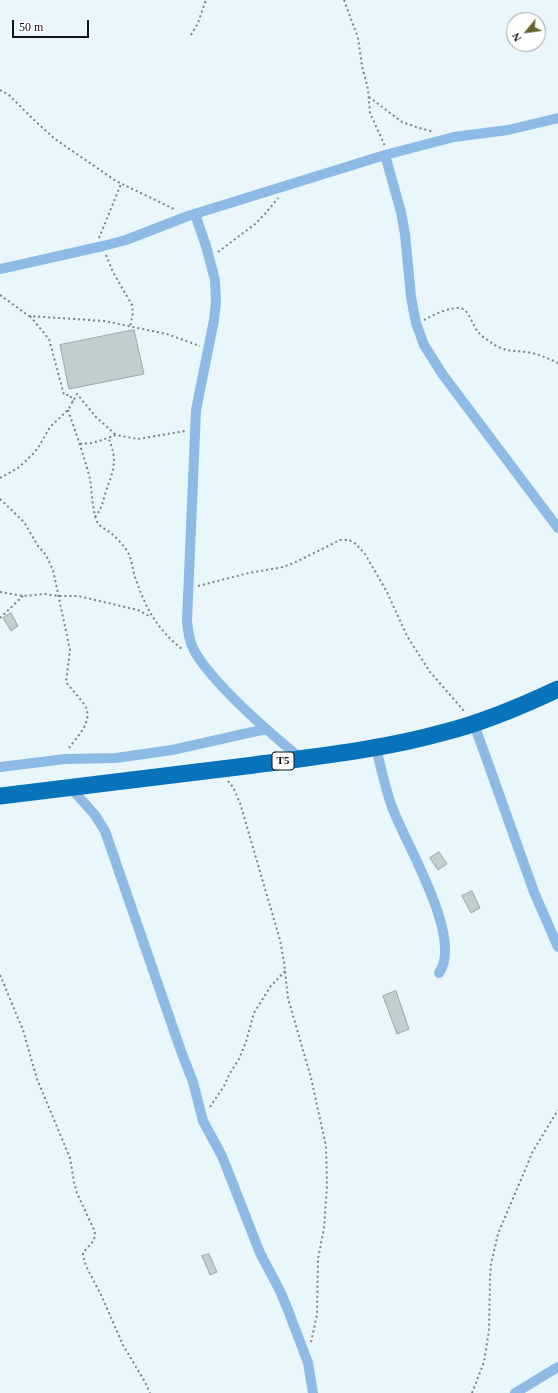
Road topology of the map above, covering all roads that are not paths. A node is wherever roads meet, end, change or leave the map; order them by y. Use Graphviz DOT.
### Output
graph roads {
  1 [pos="558,118"];
  2 [pos="387,155"];
  3 [pos="192,215"];
  4 [pos="0,269"];
  5 [pos="558,528"];
  6 [pos="558,689"];
  7 [pos="474,724"];
  8 [pos="266,729"];
  9 [pos="376,748"];
  10 [pos="301,759"];
  11 [pos="0,767"];
  12 [pos="70,787"];
  13 [pos="0,796"];
  14 [pos="558,947"];
  15 [pos="439,972"];
  16 [pos="558,1367"];
  17 [pos="313,1393"];
  18 [pos="515,1393"];
  1 -- 2 [label="street"];
  2 -- 3 [label="street"];
  2 -- 5 [label="street"];
  3 -- 4 [label="street"];
  3 -- 8 [label="street"];
  6 -- 7 [label="highway, T5"];
  7 -- 9 [label="highway, T5"];
  7 -- 14 [label="street"];
  8 -- 10 [label="street"];
  8 -- 11 [label="street"];
  9 -- 10 [label="highway, T5"];
  9 -- 15 [label="street"];
  10 -- 12 [label="highway, T5"];
  12 -- 13 [label="highway, T5"];
  12 -- 17 [label="street"];
  16 -- 18 [label="street"];
}
